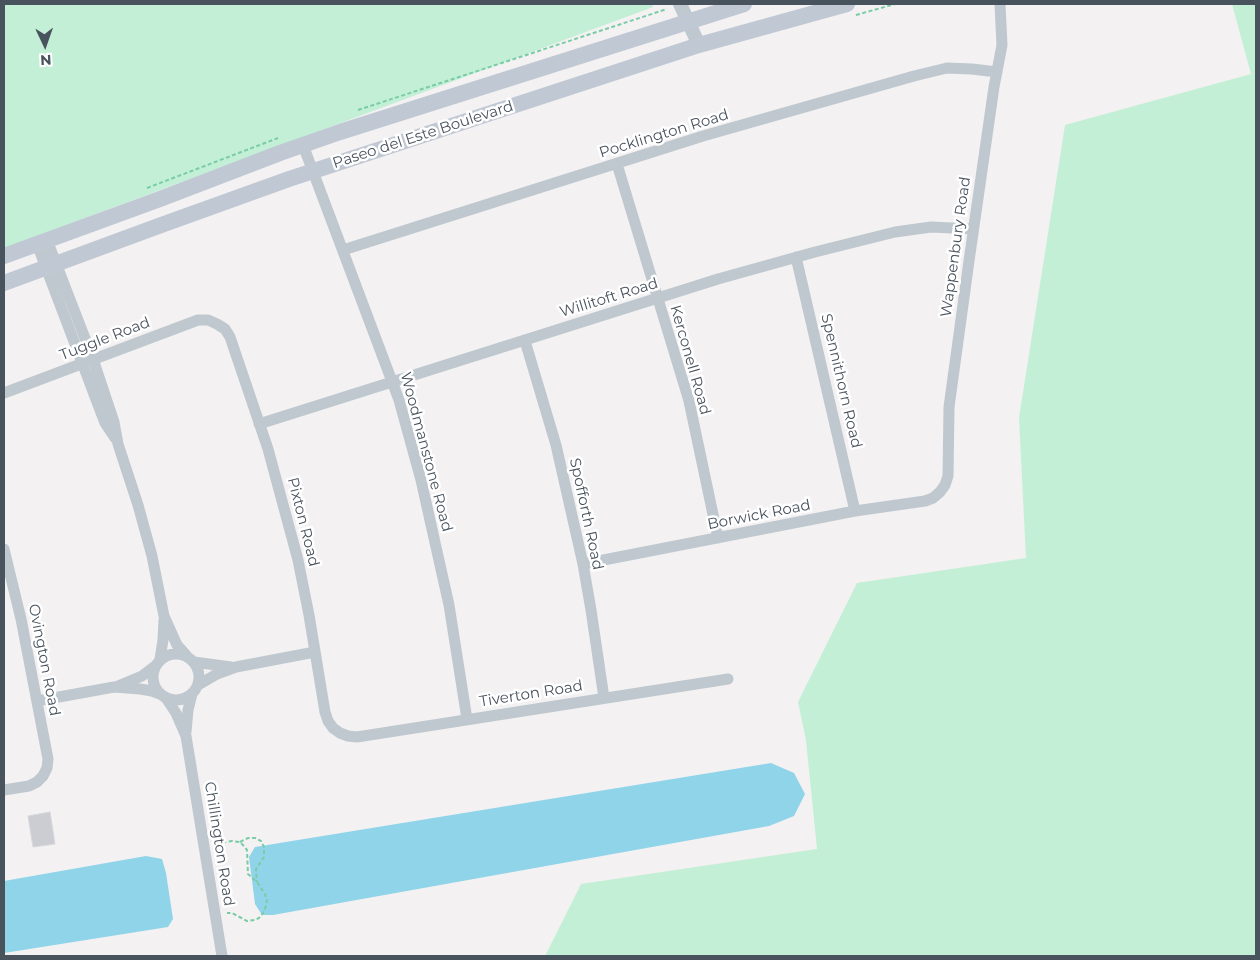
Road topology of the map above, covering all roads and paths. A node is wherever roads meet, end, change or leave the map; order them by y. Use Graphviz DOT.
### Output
graph roads {
  1 [pos="680,4"];
  2 [pos="744,4"];
  3 [pos="847,4"];
  4 [pos="1000,4"];
  5 [pos="687,21"];
  6 [pos="699,45"];
  7 [pos="997,72"];
  8 [pos="303,145"];
  9 [pos="617,164"];
  10 [pos="313,171"];
  11 [pos="973,229"];
  12 [pos="42,242"];
  13 [pos="343,250"];
  14 [pos="4,256"];
  15 [pos="796,257"];
  16 [pos="51,265"];
  17 [pos="4,284"];
  18 [pos="657,299"];
  19 [pos="217,324"];
  20 [pos="525,340"];
  21 [pos="93,359"];
  22 [pos="82,363"];
  23 [pos="392,382"];
  24 [pos="4,393"];
  25 [pos="259,424"];
  26 [pos="118,444"];
  27 [pos="940,492"];
  28 [pos="856,511"];
  29 [pos="718,538"];
  30 [pos="4,549"];
  31 [pos="583,564"];
  32 [pos="164,616"];
  33 [pos="315,652"];
  34 [pos="190,658"];
  35 [pos="158,663"];
  36 [pos="236,667"];
  37 [pos="728,679"];
  38 [pos="114,687"];
  39 [pos="195,690"];
  40 [pos="163,696"];
  41 [pos="604,698"];
  42 [pos="38,702"];
  43 [pos="467,719"];
  44 [pos="340,733"];
  45 [pos="186,736"];
  46 [pos="4,790"];
  47 [pos="240,842"];
  48 [pos="216,844"];
  49 [pos="257,882"];
  50 [pos="227,913"];
  51 [pos="222,956"];
  1 -- 5 [label="street"];
  2 -- 5 [label="main road, Paseo del Este Boulevard"];
  3 -- 6 [label="main road, Paseo del Este Boulevard"];
  4 -- 7 [label="street, Wappenbury Road"];
  5 -- 6 [label="street"];
  5 -- 8 [label="main road, Paseo del Este Boulevard"];
  6 -- 10 [label="main road, Paseo del Este Boulevard"];
  7 -- 9 [label="street, Pocklington Road"];
  7 -- 11 [label="street, Wappenbury Road"];
  8 -- 10 [label="street, Woodmanstone Road"];
  8 -- 12 [label="main road, Paseo del Este Boulevard"];
  9 -- 13 [label="street, Pocklington Road"];
  9 -- 18 [label="street, Kerconell Road"];
  10 -- 13 [label="street, Woodmanstone Road"];
  10 -- 16 [label="main road, Paseo del Este Boulevard"];
  11 -- 15 [label="street, Willitoft Road"];
  11 -- 27 [label="street, Wappenbury Road"];
  12 -- 14 [label="main road, Paseo del Este Boulevard"];
  12 -- 16 [label="street"];
  13 -- 23 [label="street, Woodmanstone Road"];
  15 -- 18 [label="street, Willitoft Road"];
  15 -- 28 [label="street, Spennithorn Road"];
  16 -- 17 [label="main road, Paseo del Este Boulevard"];
  16 -- 21 [label="street"];
  16 -- 22 [label="street"];
  18 -- 20 [label="street, Willitoft Road"];
  18 -- 29 [label="street, Kerconell Road"];
  19 -- 21 [label="street, Tuggle Road"];
  19 -- 25 [label="street, Pixton Road"];
  20 -- 23 [label="street, Willitoft Road"];
  20 -- 31 [label="street, Spofforth Road"];
  21 -- 22 [label="street, Tuggle Road"];
  21 -- 26 [label="street"];
  22 -- 24 [label="street, Tuggle Road"];
  22 -- 26 [label="street"];
  23 -- 25 [label="street, Willitoft Road"];
  23 -- 43 [label="street, Woodmanstone Road"];
  25 -- 33 [label="street, Pixton Road"];
  26 -- 32 [label="street"];
  27 -- 28 [label="street, Borwick Road"];
  28 -- 29 [label="street, Borwick Road"];
  29 -- 31 [label="street, Borwick Road"];
  30 -- 42 [label="street, Ovington Road"];
  31 -- 41 [label="street, Spofforth Road"];
  32 -- 34 [label="street"];
  32 -- 35 [label="street"];
  33 -- 36 [label="street"];
  33 -- 44 [label="street, Pixton Road"];
  34 -- 35 [label="street"];
  34 -- 36 [label="street"];
  34 -- 39 [label="street"];
  35 -- 38 [label="street"];
  35 -- 40 [label="street"];
  36 -- 39 [label="street"];
  37 -- 41 [label="street, Tiverton Road"];
  38 -- 40 [label="street"];
  38 -- 42 [label="street"];
  39 -- 40 [label="street"];
  39 -- 45 [label="street, Chillington Road"];
  40 -- 45 [label="street, Chillington Road"];
  41 -- 43 [label="street, Tiverton Road"];
  42 -- 46 [label="street, Ovington Road"];
  43 -- 44 [label="street, Tiverton Road"];
  45 -- 51 [label="street, Chillington Road"];
  47 -- 48 [label="path"];
  47 -- 49 [label="path"];
  47 -- 49 [label="path"];
  49 -- 50 [label="path"];
}
